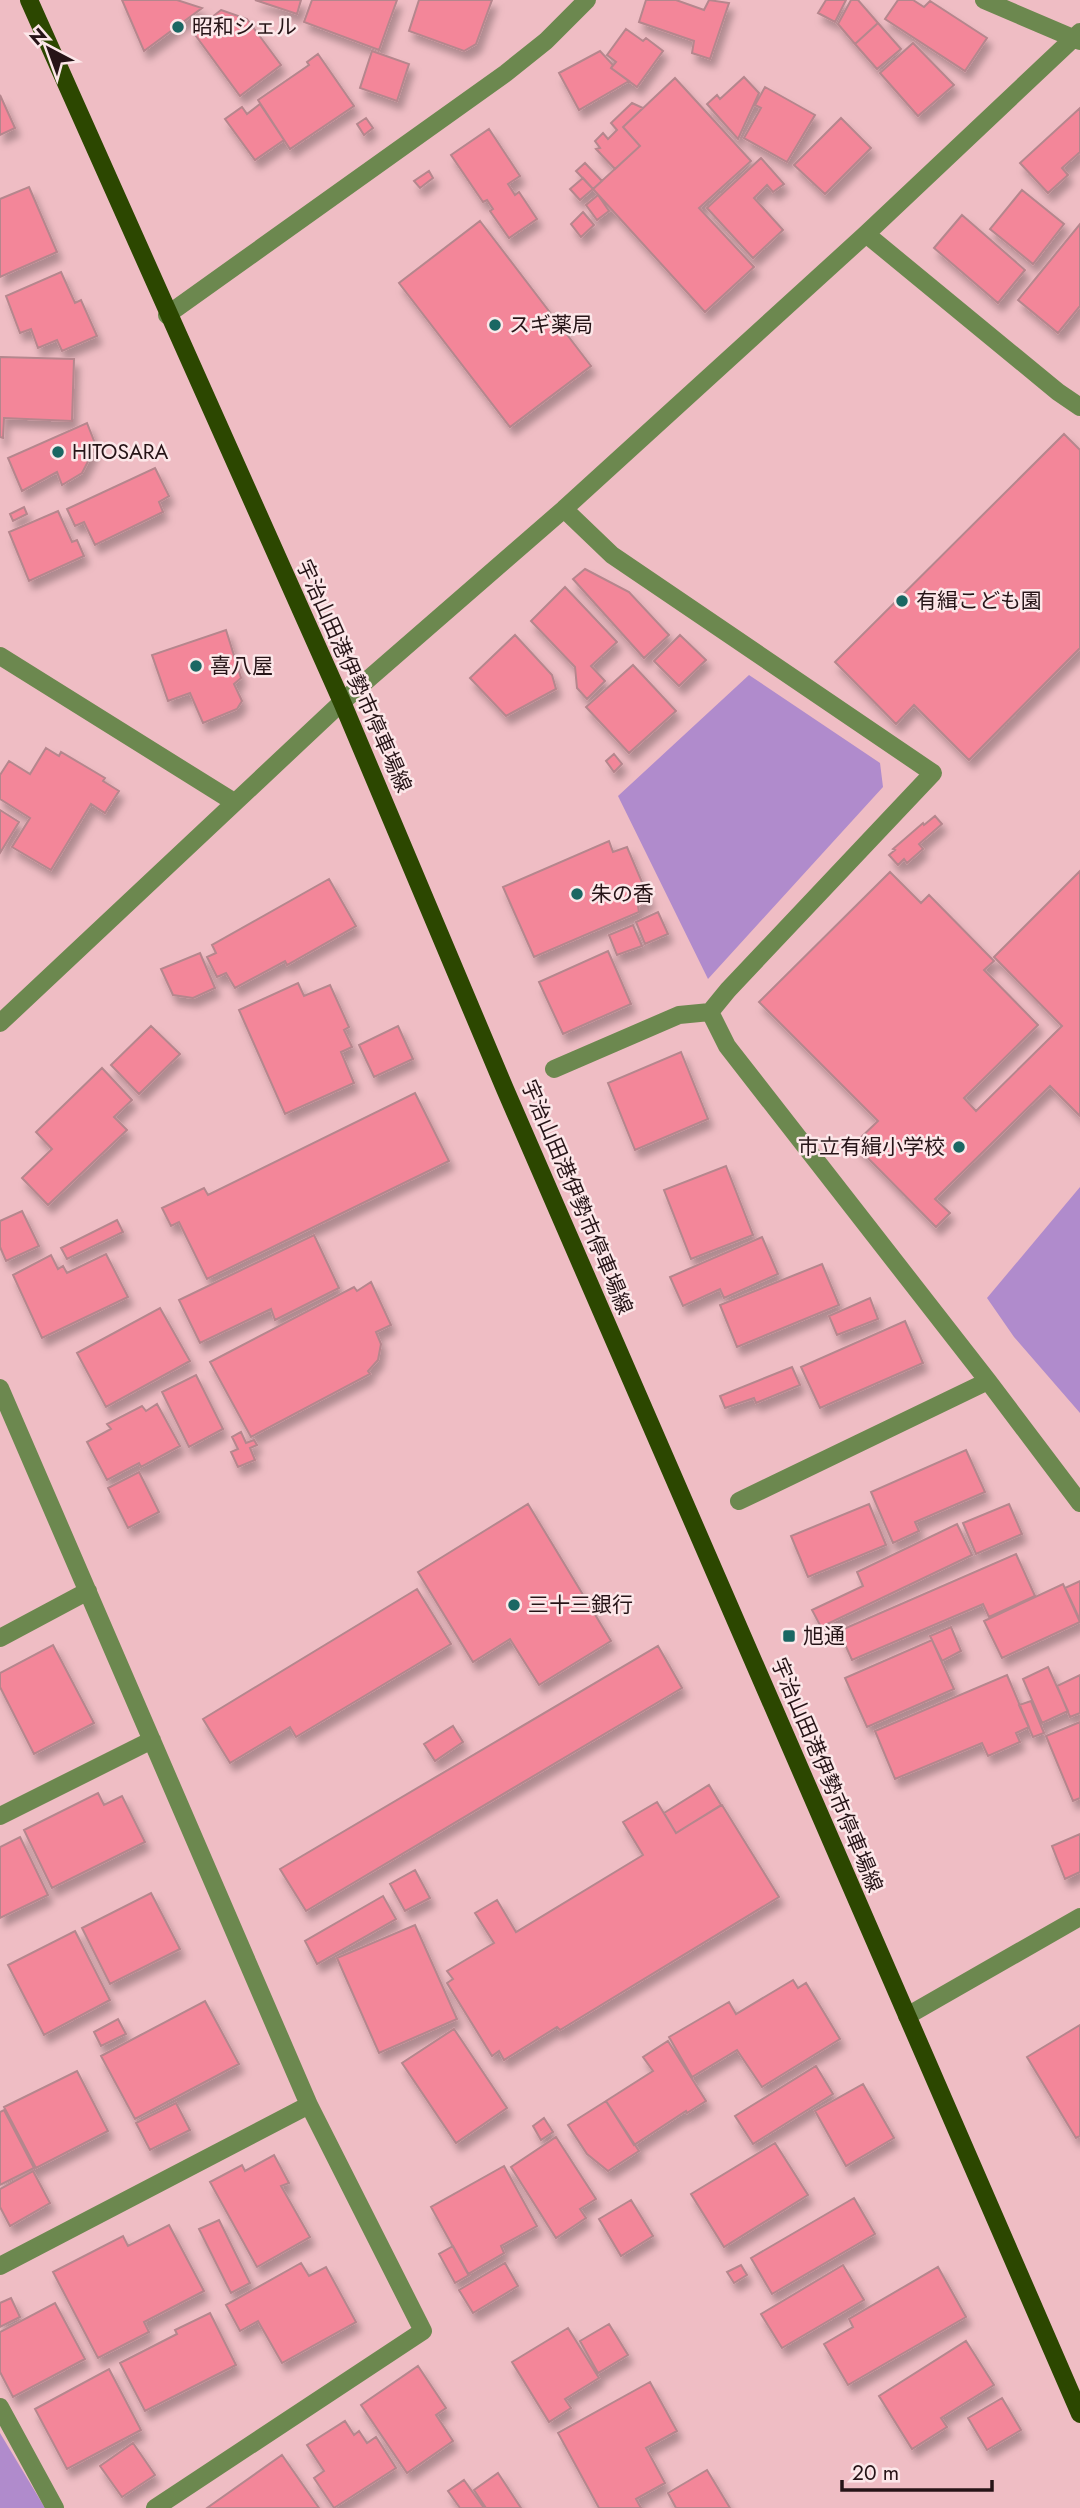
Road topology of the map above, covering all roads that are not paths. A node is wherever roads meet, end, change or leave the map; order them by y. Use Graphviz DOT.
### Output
graph roads {
  1 [pos="29,0"];
  2 [pos="587,0"];
  3 [pos="984,0"];
  4 [pos="1078,37"];
  5 [pos="866,234"];
  6 [pos="167,315"];
  7 [pos="1080,407"];
  8 [pos="564,509"];
  9 [pos="0,656"];
  10 [pos="342,702"];
  11 [pos="234,802"];
  12 [pos="710,1013"];
  13 [pos="0,1023"];
  14 [pos="554,1069"];
  15 [pos="988,1381"];
  16 [pos="0,1388"];
  17 [pos="739,1501"];
  18 [pos="1080,1503"];
  19 [pos="88,1591"];
  20 [pos="0,1638"];
  21 [pos="152,1740"];
  22 [pos="0,1816"];
  23 [pos="1080,1917"];
  24 [pos="907,2017"];
  25 [pos="309,2105"];
  26 [pos="0,2266"];
  27 [pos="0,2407"];
  28 [pos="1080,2414"];
  29 [pos="55,2508"];
  30 [pos="155,2508"];
  1 -- 6 [label="main road, 宇治山田港伊勢市停車場線"];
  2 -- 6 [label="street"];
  3 -- 4 [label="street"];
  4 -- 5 [label="street"];
  5 -- 7 [label="street"];
  5 -- 8 [label="street"];
  6 -- 10 [label="main road, 宇治山田港伊勢市停車場線"];
  8 -- 10 [label="street"];
  8 -- 12 [label="street"];
  9 -- 11 [label="street"];
  10 -- 11 [label="street"];
  10 -- 24 [label="main road, 宇治山田港伊勢市停車場線"];
  11 -- 13 [label="street"];
  12 -- 14 [label="street"];
  12 -- 15 [label="street"];
  15 -- 17 [label="street"];
  15 -- 18 [label="street"];
  16 -- 19 [label="street"];
  19 -- 20 [label="street"];
  19 -- 21 [label="street"];
  21 -- 22 [label="street"];
  21 -- 25 [label="street"];
  23 -- 24 [label="street"];
  24 -- 28 [label="main road, 宇治山田港伊勢市停車場線"];
  25 -- 26 [label="street"];
  25 -- 30 [label="street"];
  27 -- 29 [label="street"];
}
